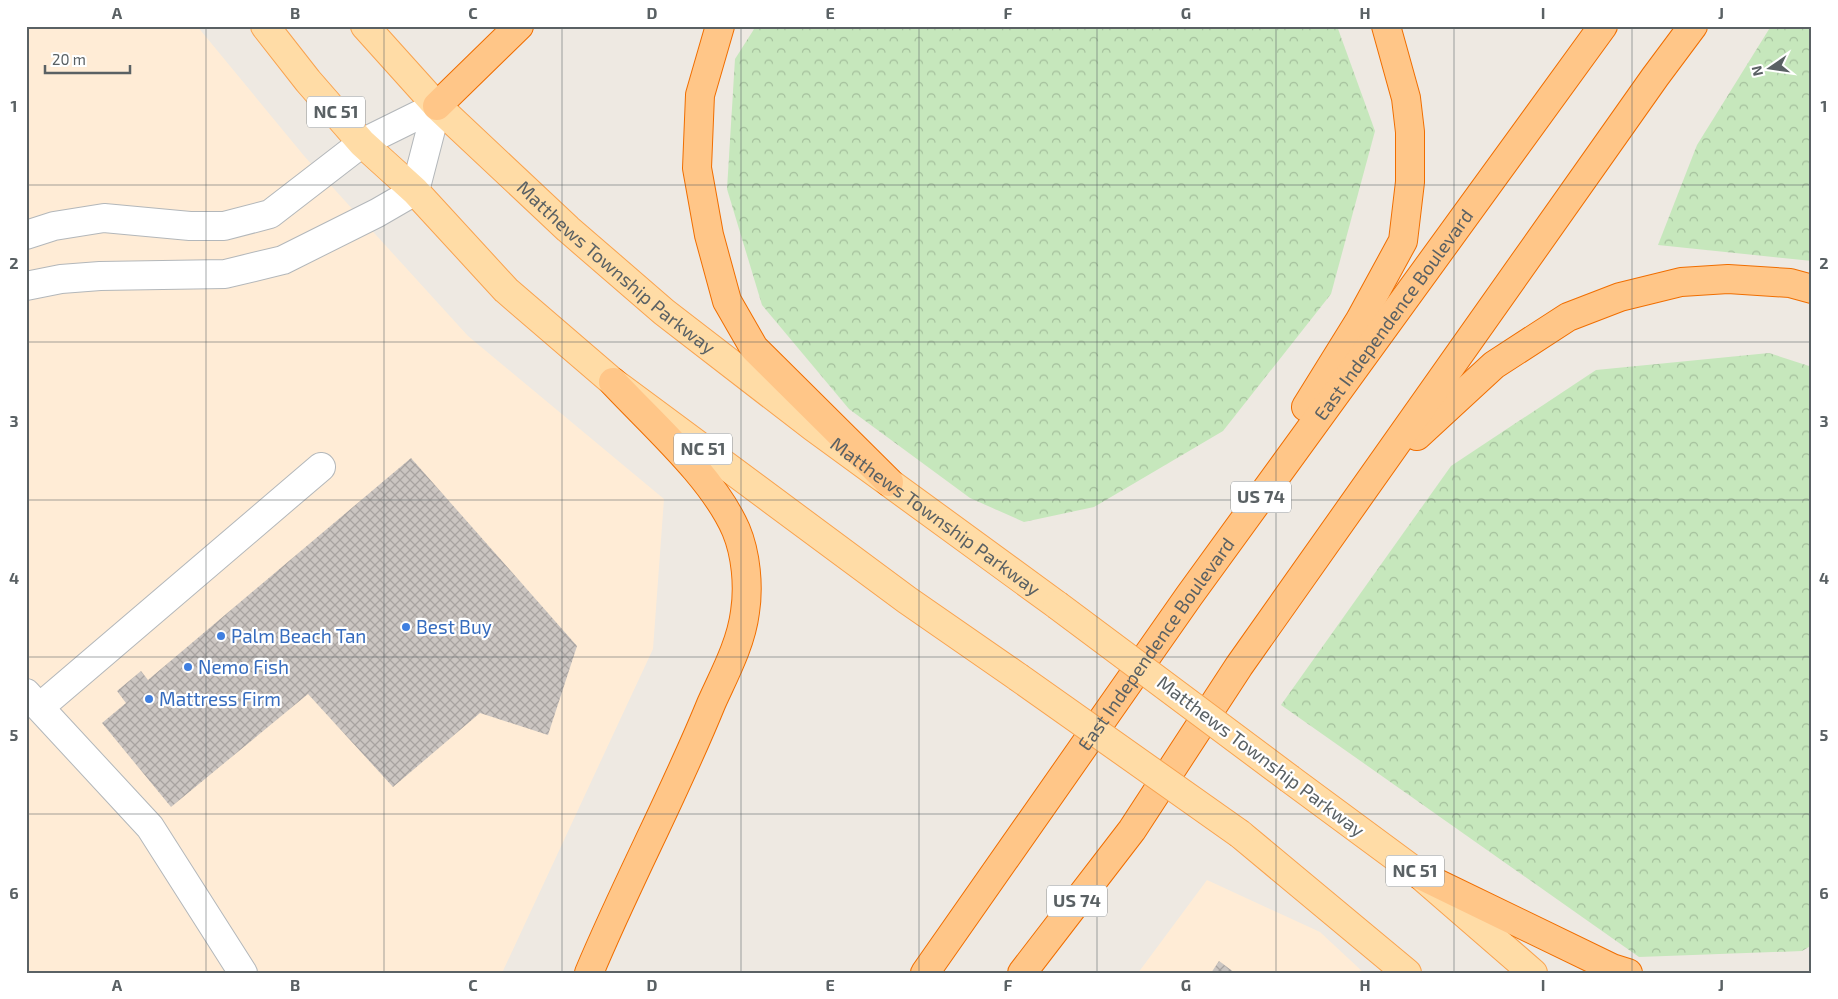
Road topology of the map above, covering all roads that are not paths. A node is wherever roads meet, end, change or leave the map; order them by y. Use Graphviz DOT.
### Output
graph roads {
  1 [pos="264,26"];
  2 [pos="365,26"];
  3 [pos="520,26"];
  4 [pos="720,26"];
  5 [pos="1386,26"];
  6 [pos="1603,26"];
  7 [pos="1693,26"];
  8 [pos="437,106"];
  9 [pos="362,143"];
  10 [pos="415,191"];
  11 [pos="26,235"];
  12 [pos="26,286"];
  13 [pos="1812,289"];
  14 [pos="613,382"];
  15 [pos="321,466"];
  16 [pos="1377,473"];
  17 [pos="889,482"];
  18 [pos="1189,596"];
  19 [pos="33,700"];
  20 [pos="1420,875"];
  21 [pos="243,973"];
  22 [pos="589,973"];
  23 [pos="925,973"];
  24 [pos="1022,973"];
  25 [pos="1407,973"];
  26 [pos="1533,973"];
  27 [pos="1628,973"];
  1 -- 9 [label="main road, NC 51"];
  2 -- 8 [label="main road, Matthews Township Parkway / NC 51"];
  3 -- 8 [label="highway"];
  4 -- 17 [label="highway"];
  5 -- 18 [label="highway"];
  6 -- 18 [label="highway, East Independence Boulevard / US 74"];
  7 -- 16 [label="highway, US 74"];
  8 -- 9 [label="lane"];
  8 -- 10 [label="lane"];
  8 -- 17 [label="main road, Matthews Township Parkway / NC 51"];
  9 -- 10 [label="main road, NC 51"];
  9 -- 11 [label="lane"];
  10 -- 12 [label="lane"];
  10 -- 14 [label="main road, NC 51"];
  13 -- 16 [label="highway"];
  14 -- 22 [label="highway"];
  14 -- 25 [label="main road, NC 51, bridge"];
  15 -- 19 [label="lane"];
  16 -- 24 [label="highway, US 74"];
  17 -- 20 [label="main road, Matthews Township Parkway / NC 51, bridge"];
  18 -- 23 [label="highway, East Independence Boulevard / US 74"];
  19 -- 21 [label="lane"];
  20 -- 26 [label="main road, Matthews Township Parkway / NC 51"];
  20 -- 27 [label="highway"];
}
